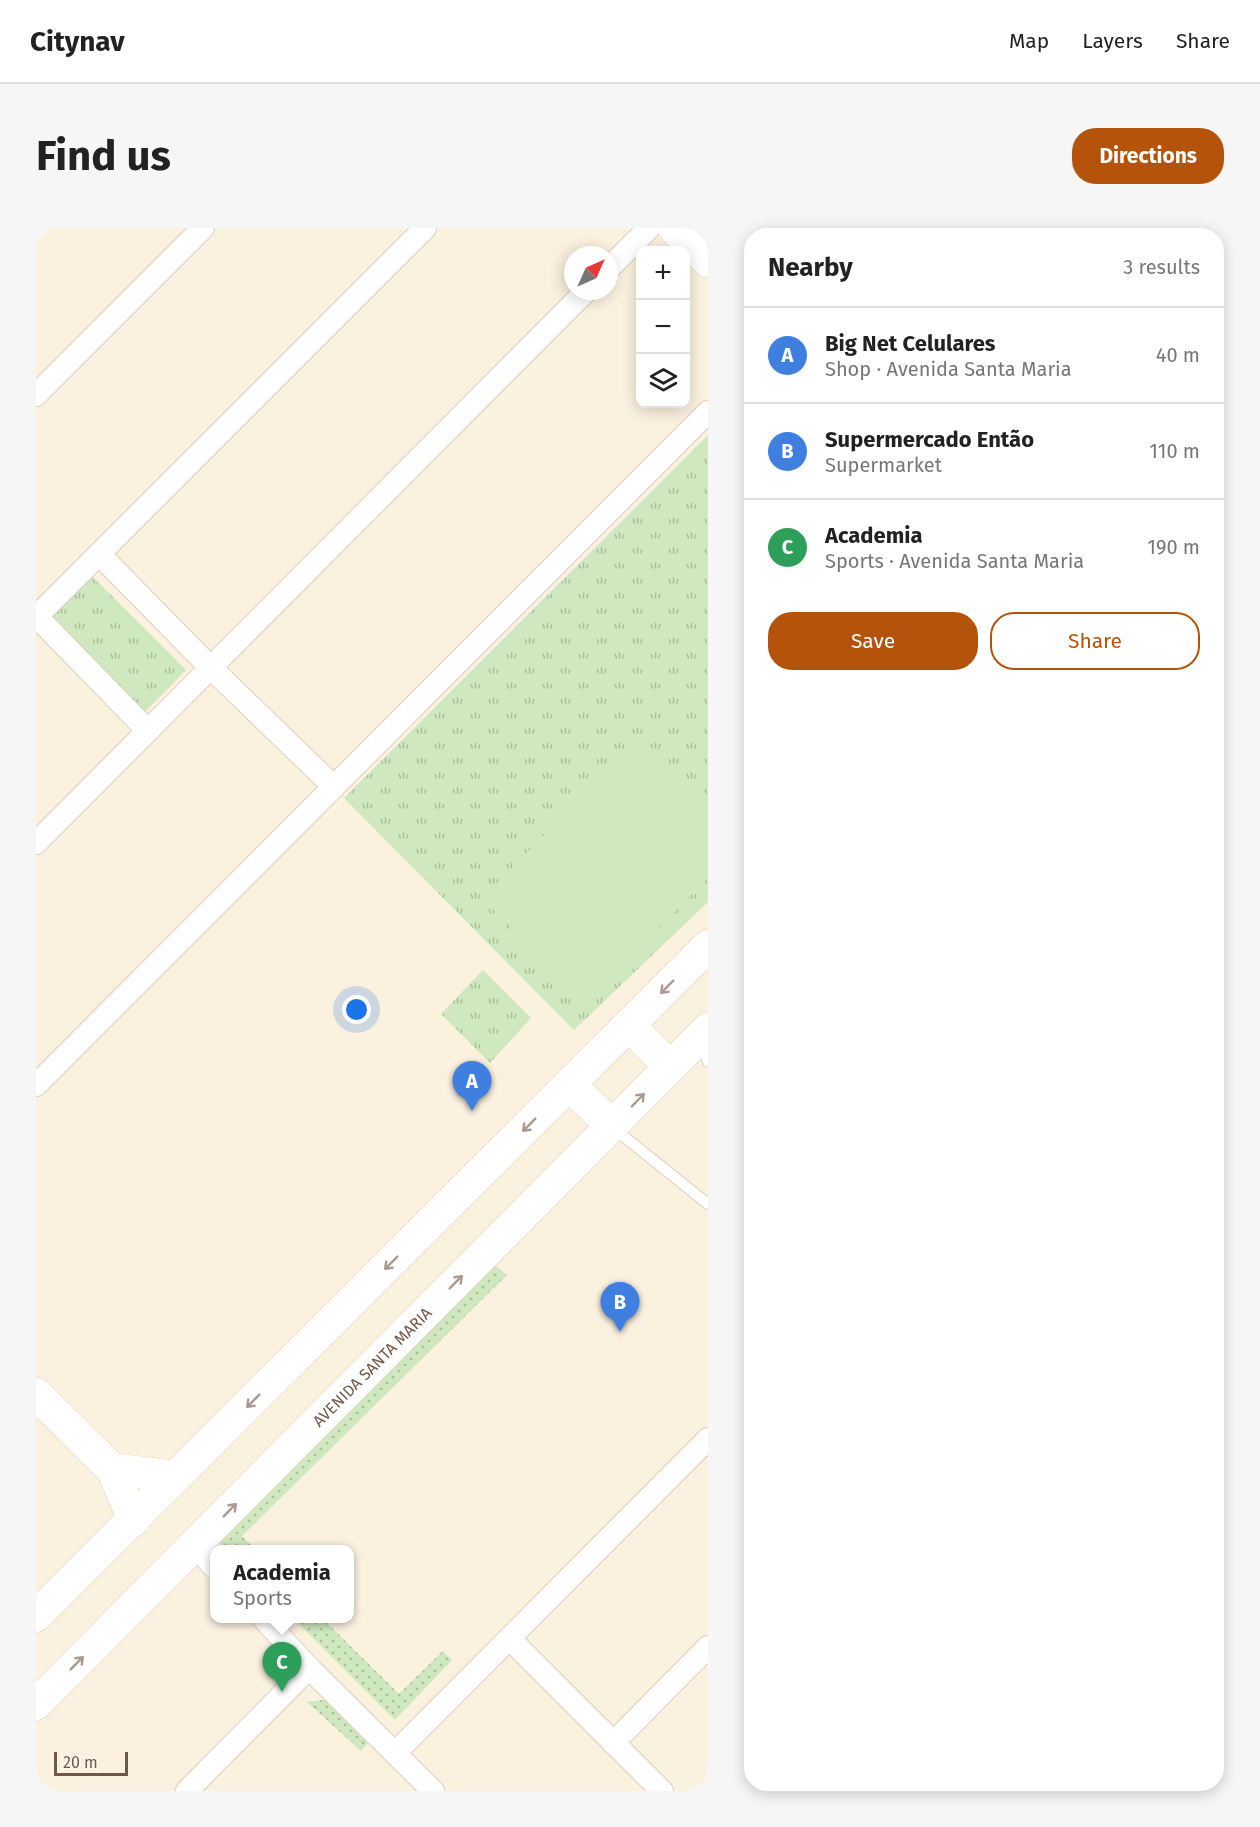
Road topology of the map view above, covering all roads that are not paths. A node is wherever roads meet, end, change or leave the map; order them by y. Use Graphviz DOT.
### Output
graph roads {
  1 [pos="203,228"];
  2 [pos="425,228"];
  3 [pos="649,228"];
  4 [pos="674,228"];
  5 [pos="618,259"];
  6 [pos="708,261"];
  7 [pos="577,300"];
  8 [pos="36,394"];
  9 [pos="708,412"];
  10 [pos="99,554"];
  11 [pos="36,617"];
  12 [pos="211,668"];
  13 [pos="148,731"];
  14 [pos="334,787"];
  15 [pos="36,843"];
  16 [pos="708,946"];
  17 [pos="629,1025"];
  18 [pos="705,1043"];
  19 [pos="670,1067"];
  20 [pos="569,1084"];
  21 [pos="36,1085"];
  22 [pos="612,1126"];
  23 [pos="708,1204"];
  24 [pos="36,1394"];
  25 [pos="708,1439"];
  26 [pos="112,1469"];
  27 [pos="176,1477"];
  28 [pos="134,1520"];
  29 [pos="214,1545"];
  30 [pos="204,1556"];
  31 [pos="36,1616"];
  32 [pos="268,1623"];
  33 [pos="509,1638"];
  34 [pos="708,1647"];
  35 [pos="309,1668"];
  36 [pos="42,1692"];
  37 [pos="613,1743"];
  38 [pos="395,1753"];
  39 [pos="194,1789"];
  40 [pos="433,1791"];
  41 [pos="662,1791"];
  1 -- 8 [label="street"];
  2 -- 10 [label="street"];
  3 -- 5 [label="street"];
  4 -- 6 [label="main road"];
  7 -- 12 [label="street"];
  9 -- 14 [label="street"];
  10 -- 11 [label="street"];
  10 -- 12 [label="street"];
  11 -- 13 [label="street"];
  12 -- 13 [label="street"];
  12 -- 14 [label="street"];
  13 -- 15 [label="street"];
  14 -- 21 [label="street"];
  16 -- 17 [label="main road, one-way"];
  17 -- 19 [label="main road"];
  17 -- 20 [label="main road"];
  18 -- 19 [label="main road, AVENIDA SANTA MARIA"];
  22 -- 19 [label="main road, AVENIDA SANTA MARIA, one-way"];
  20 -- 22 [label="main road"];
  20 -- 27 [label="main road, one-way"];
  22 -- 23 [label="lane"];
  29 -- 22 [label="main road, AVENIDA SANTA MARIA, one-way"];
  24 -- 26 [label="main road"];
  25 -- 33 [label="street"];
  26 -- 27 [label="main road"];
  26 -- 28 [label="main road"];
  27 -- 28 [label="main road"];
  28 -- 31 [label="main road"];
  36 -- 30 [label="main road, AVENIDA SANTA MARIA, one-way"];
  32 -- 35 [label="street"];
  33 -- 37 [label="street"];
  33 -- 38 [label="street"];
  34 -- 37 [label="street"];
  35 -- 38 [label="street"];
  35 -- 39 [label="street"];
  37 -- 41 [label="street"];
  38 -- 40 [label="street"];
}
